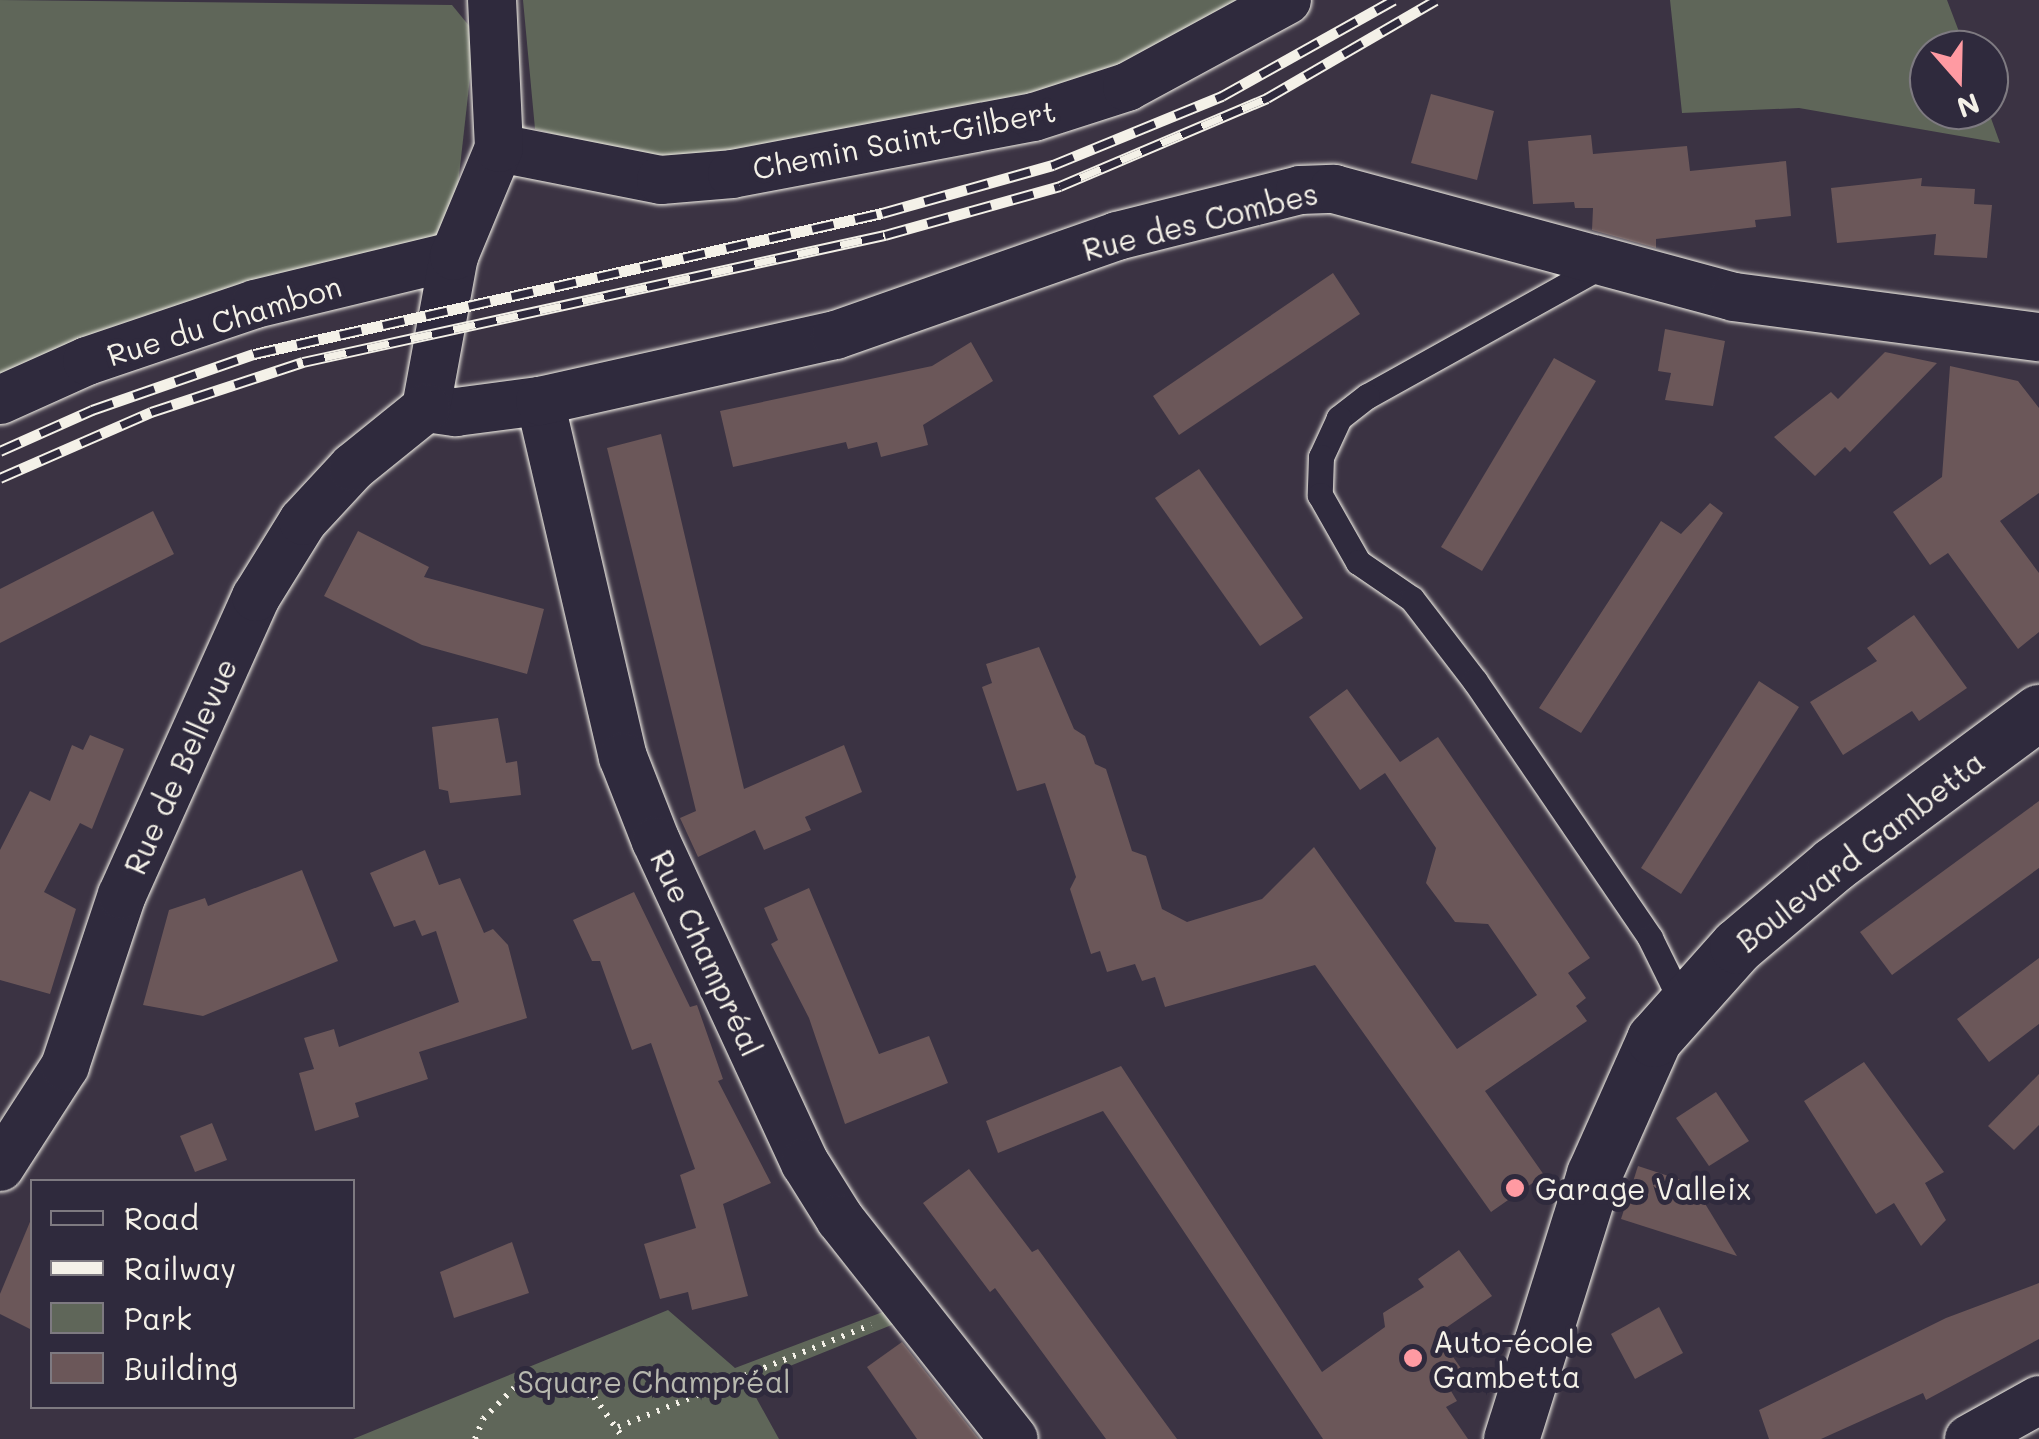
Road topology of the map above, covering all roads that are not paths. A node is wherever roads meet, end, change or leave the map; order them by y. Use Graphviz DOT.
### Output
graph roads {
  1 [pos="492,0"];
  2 [pos="1288,0"];
  3 [pos="499,148"];
  4 [pos="454,256"];
  5 [pos="1601,266"];
  6 [pos="2039,336"];
  7 [pos="0,400"];
  8 [pos="540,401"];
  9 [pos="426,408"];
  10 [pos="2039,712"];
  11 [pos="1682,1004"];
  12 [pos="0,1167"];
  13 [pos="2039,1400"];
  14 [pos="1014,1439"];
  15 [pos="1511,1439"];
  16 [pos="1968,1439"];
  1 -- 3 [label="street"];
  2 -- 3 [label="street, Chemin Saint-Gilbert"];
  3 -- 4 [label="street"];
  4 -- 7 [label="street, Rue du Chambon"];
  4 -- 9 [label="street"];
  5 -- 6 [label="street, Rue des Combes"];
  5 -- 8 [label="street, Rue des Combes"];
  5 -- 11 [label="lane"];
  8 -- 9 [label="street, Rue des Combes"];
  8 -- 14 [label="street, Rue Champréal"];
  9 -- 12 [label="street, Rue de Bellevue"];
  10 -- 11 [label="main road, Boulevard Gambetta"];
  11 -- 15 [label="main road, Boulevard Gambetta"];
  13 -- 16 [label="street"];
}
